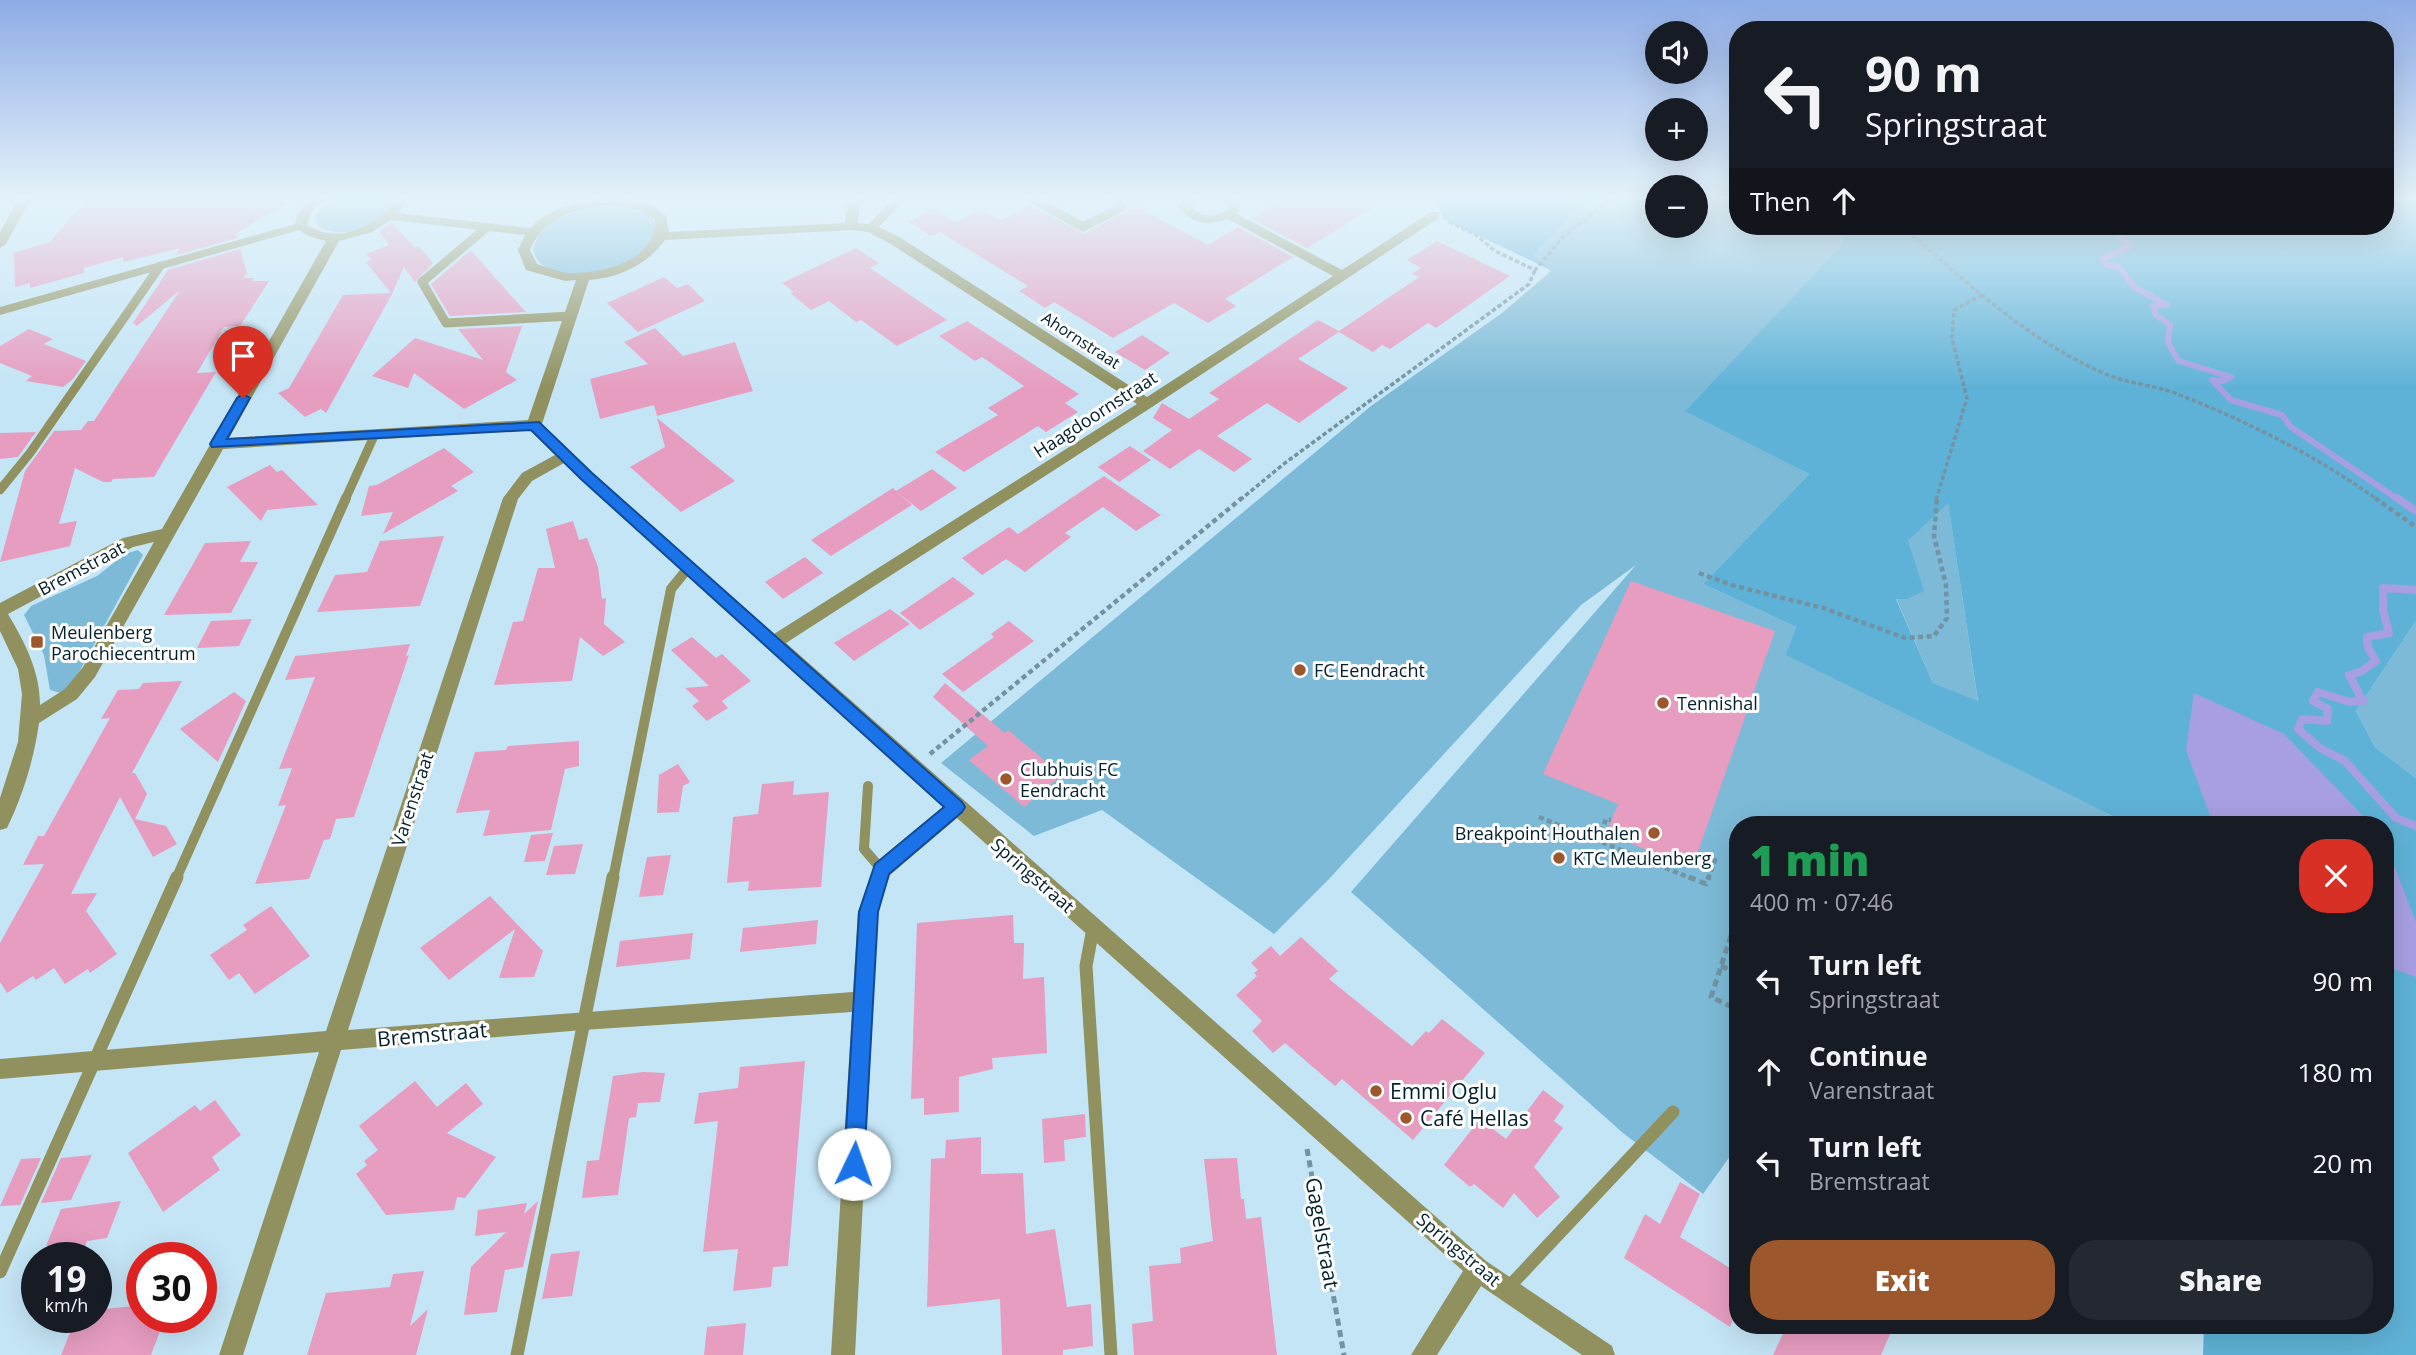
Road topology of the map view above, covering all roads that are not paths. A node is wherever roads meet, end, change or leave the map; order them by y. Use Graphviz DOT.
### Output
graph roads {
  1 [pos="177,261"];
  2 [pos="321,261"];
  3 [pos="447,261"];
  4 [pos="529,261"];
  5 [pos="638,261"];
  6 [pos="927,261"];
  7 [pos="1315,261"];
  8 [pos="1363,261"];
  9 [pos="160,266"];
  10 [pos="1341,275"];
  11 [pos="583,278"];
  12 [pos="0,311"];
  13 [pos="571,316"];
  14 [pos="1147,404"];
  15 [pos="534,425"];
  16 [pos="374,436"];
  17 [pos="217,444"];
  18 [pos="565,456"];
  19 [pos="0,490"];
  20 [pos="166,534"];
  21 [pos="689,567"];
  22 [pos="0,613"];
  23 [pos="774,643"];
  24 [pos="32,719"];
  25 [pos="868,786"];
  26 [pos="956,807"];
  27 [pos="0,822"];
  28 [pos="881,870"];
  29 [pos="1093,928"];
  30 [pos="864,1000"];
  31 [pos="583,1020"];
  32 [pos="333,1042"];
  33 [pos="97,1059"];
  34 [pos="0,1069"];
  35 [pos="1673,1112"];
  36 [pos="1478,1269"];
  37 [pos="0,1272"];
  38 [pos="1507,1289"];
  39 [pos="231,1355"];
  40 [pos="517,1355"];
  41 [pos="843,1355"];
  42 [pos="1111,1355"];
  43 [pos="1423,1355"];
  44 [pos="1603,1355"];
  1 -- 9 [label="street"];
  2 -- 17 [label="street, Bremstraat"];
  3 -- 13 [label="lane"];
  4 -- 11 [label="street"];
  5 -- 11 [label="street"];
  6 -- 14 [label="street, Ahornstraat"];
  7 -- 10 [label="street"];
  8 -- 10 [label="street, Haagdoornstraat"];
  9 -- 12 [label="street"];
  9 -- 19 [label="lane"];
  10 -- 14 [label="street, Haagdoornstraat"];
  11 -- 13 [label="street"];
  13 -- 15 [label="street"];
  14 -- 23 [label="street, Haagdoornstraat"];
  15 -- 16 [label="street"];
  15 -- 18 [label="street"];
  16 -- 17 [label="street"];
  16 -- 33 [label="lane"];
  17 -- 20 [label="street, Bremstraat"];
  18 -- 21 [label="street, Springstraat"];
  18 -- 32 [label="street, Varenstraat"];
  20 -- 22 [label="street, Bremstraat"];
  20 -- 24 [label="street, Bremstraat"];
  21 -- 23 [label="street, Springstraat"];
  21 -- 31 [label="lane"];
  22 -- 24 [label="street, Bremstraat"];
  23 -- 26 [label="street, Springstraat"];
  24 -- 27 [label="street, Bremstraat"];
  25 -- 28 [label="lane"];
  26 -- 28 [label="street"];
  26 -- 29 [label="street, Springstraat"];
  28 -- 30 [label="street"];
  29 -- 36 [label="street, Springstraat"];
  29 -- 42 [label="lane"];
  30 -- 31 [label="street, Bremstraat"];
  30 -- 41 [label="street"];
  31 -- 32 [label="street, Bremstraat"];
  31 -- 40 [label="lane"];
  32 -- 33 [label="street, Bremstraat"];
  32 -- 39 [label="street, Varenstraat"];
  33 -- 34 [label="street, Bremstraat"];
  33 -- 37 [label="lane"];
  35 -- 38 [label="lane, Springstraat"];
  36 -- 38 [label="street, Springstraat"];
  36 -- 43 [label="street"];
  38 -- 44 [label="street, Springstraat"];
}
